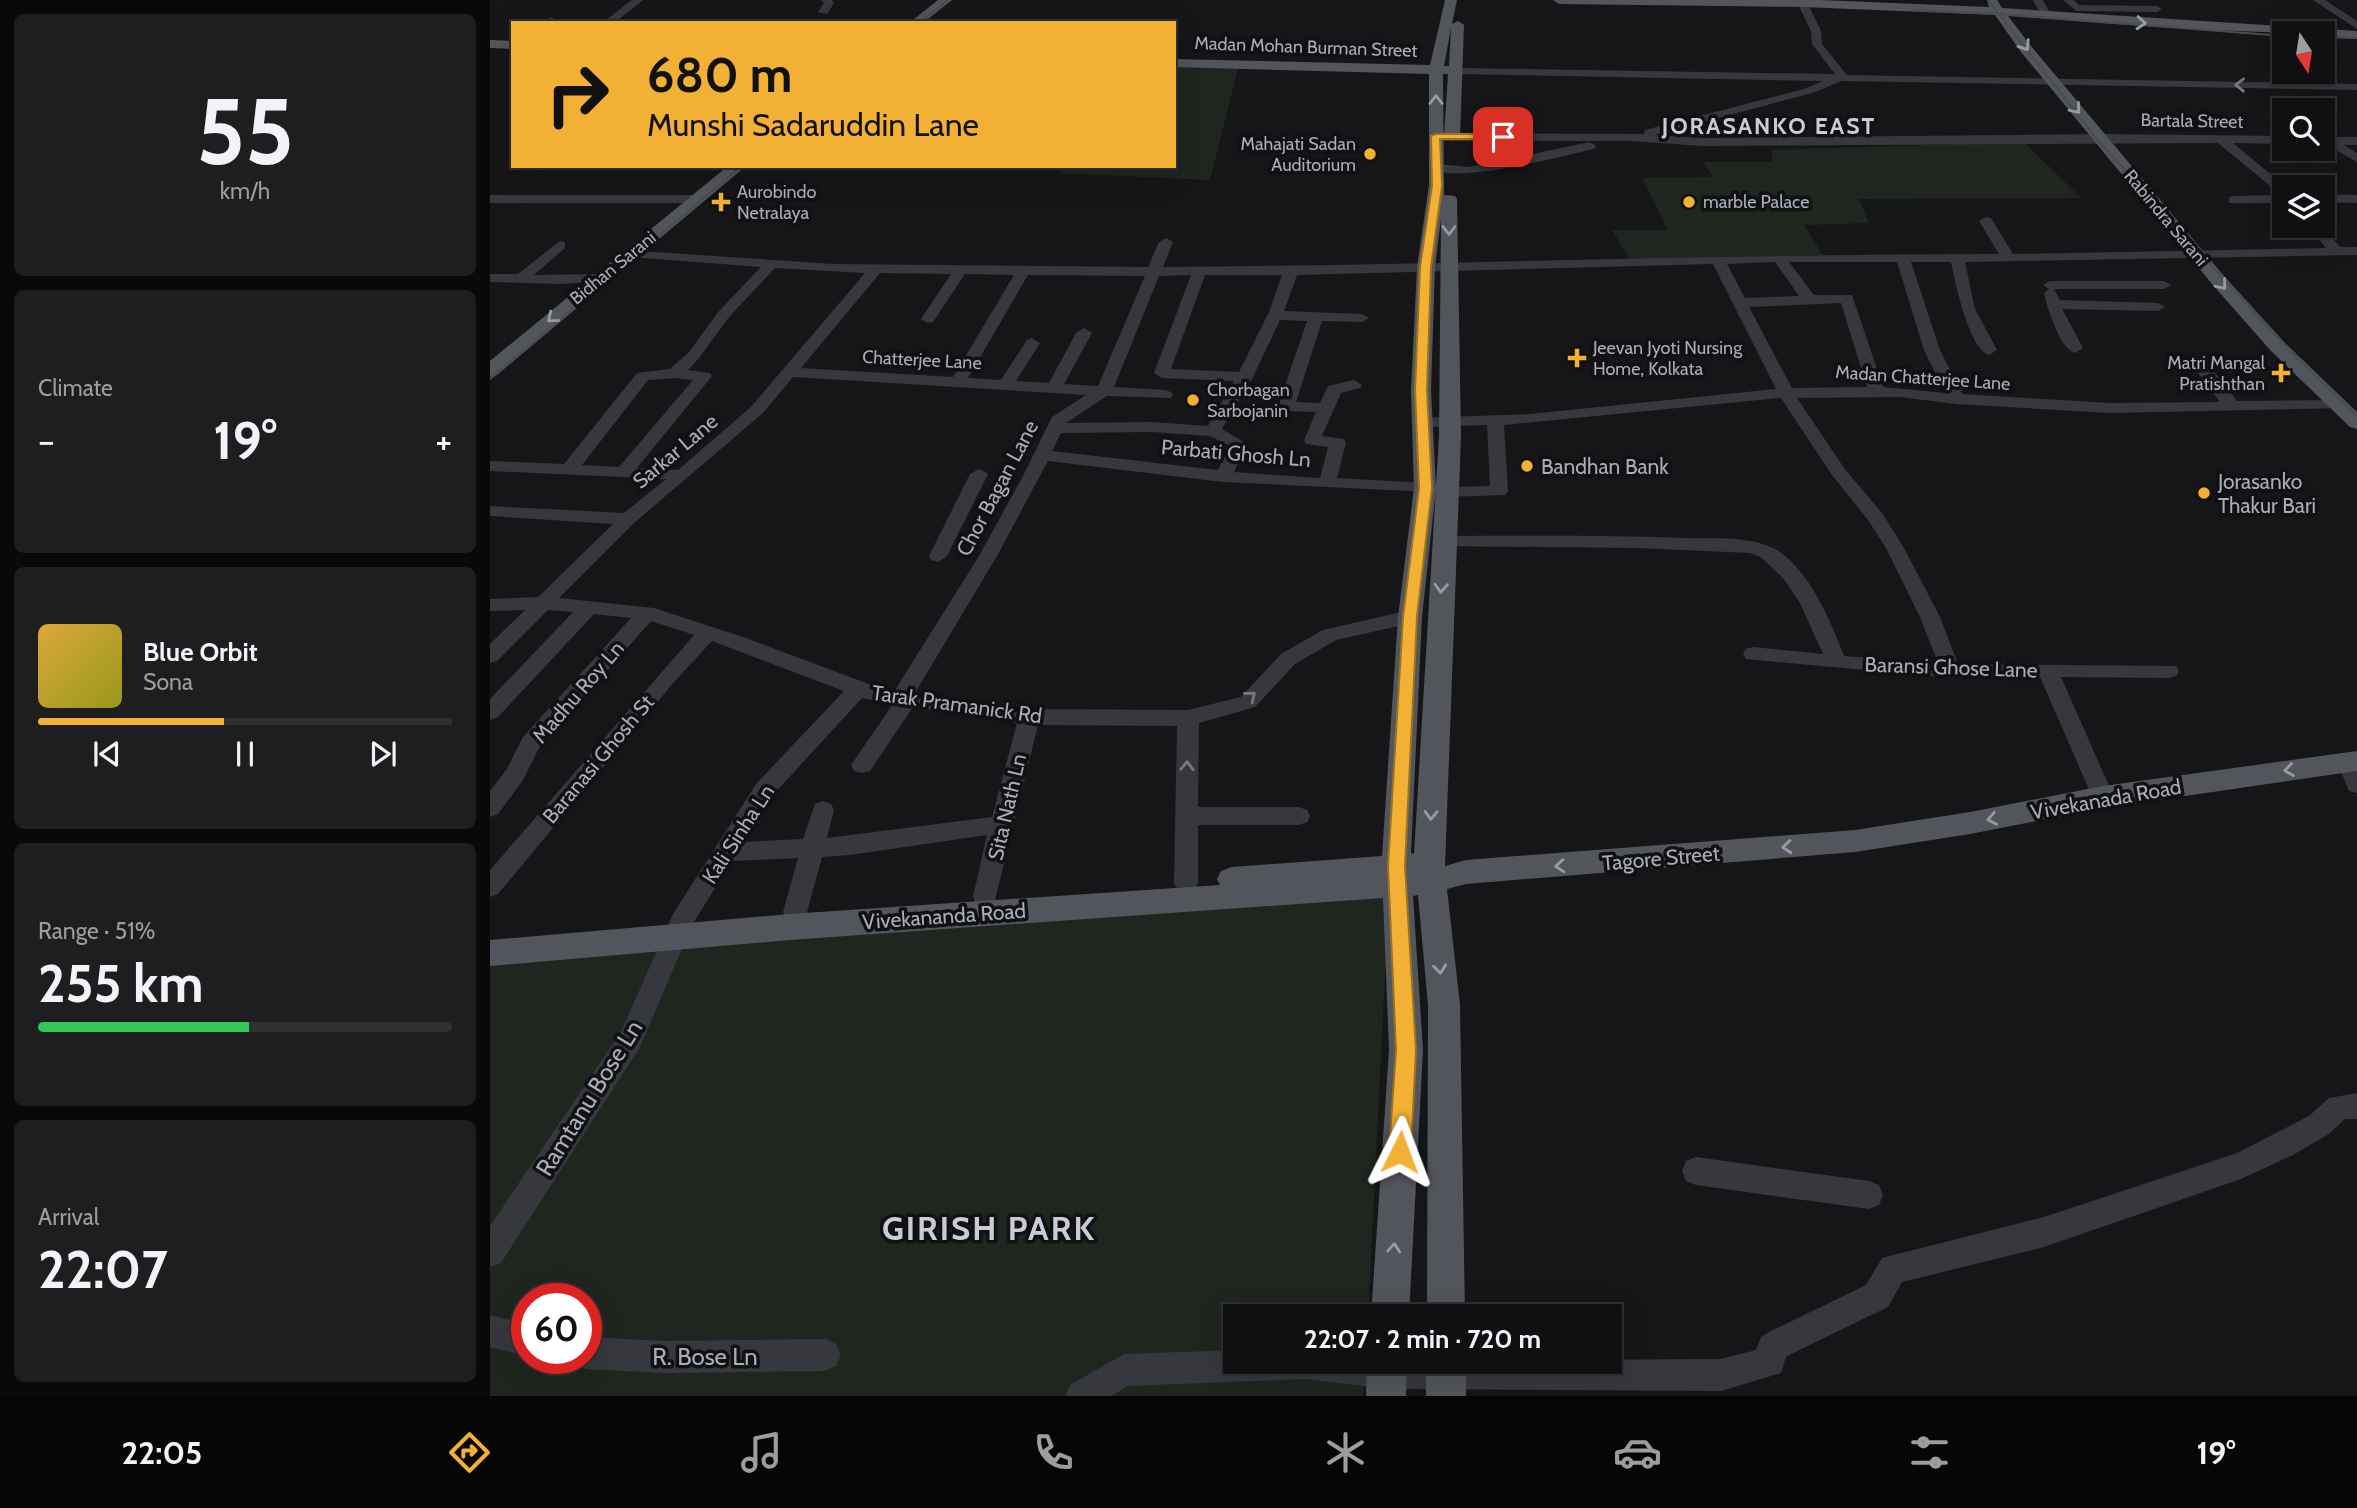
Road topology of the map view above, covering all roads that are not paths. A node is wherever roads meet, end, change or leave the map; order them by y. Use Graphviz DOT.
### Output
graph roads {
  1 [pos="638,0"];
  2 [pos="826,0"];
  3 [pos="946,0"];
  4 [pos="1559,0"];
  5 [pos="2038,0"];
  6 [pos="2068,0"];
  7 [pos="2318,0"];
  8 [pos="1457,1"];
  9 [pos="1627,1"];
  10 [pos="1802,2"];
  11 [pos="1906,4"];
  12 [pos="1995,5"];
  13 [pos="2157,9"];
  14 [pos="822,12"];
  15 [pos="2046,15"];
  16 [pos="610,21"];
  17 [pos="918,21"];
  18 [pos="2357,26"];
  19 [pos="2357,35"];
  20 [pos="490,44"];
  21 [pos="511,45"];
  22 [pos="1176,63"];
  23 [pos="1436,70"];
  24 [pos="1456,71"];
  25 [pos="1843,77"];
  26 [pos="2051,81"];
  27 [pos="2357,87"];
  28 [pos="1444,137"];
  29 [pos="1631,137"];
  30 [pos="2100,138"];
  31 [pos="2221,139"];
  32 [pos="2272,140"];
  33 [pos="2335,141"];
  34 [pos="2357,141"];
  35 [pos="2335,146"];
  36 [pos="2357,158"];
  37 [pos="735,168"];
  38 [pos="1443,169"];
  39 [pos="2272,182"];
  40 [pos="2335,198"];
  41 [pos="2357,198"];
  42 [pos="490,199"];
  43 [pos="695,199"];
  44 [pos="2272,199"];
  45 [pos="2234,200"];
  46 [pos="1986,221"];
  47 [pos="2325,238"];
  48 [pos="1166,242"];
  49 [pos="560,245"];
  50 [pos="2336,251"];
  51 [pos="2357,251"];
  52 [pos="630,253"];
  53 [pos="2198,254"];
  54 [pos="1779,258"];
  55 [pos="1957,258"];
  56 [pos="2009,258"];
  57 [pos="2040,258"];
  58 [pos="1903,259"];
  59 [pos="1718,260"];
  60 [pos="773,262"];
  61 [pos="1426,267"];
  62 [pos="1449,267"];
  63 [pos="876,269"];
  64 [pos="961,270"];
  65 [pos="1153,270"];
  66 [pos="1200,270"];
  67 [pos="1291,270"];
  68 [pos="1024,271"];
  69 [pos="490,278"];
  70 [pos="600,278"];
  71 [pos="521,279"];
  72 [pos="2050,285"];
  73 [pos="2164,285"];
  74 [pos="1808,299"];
  75 [pos="1740,303"];
  76 [pos="2053,304"];
  77 [pos="2158,307"];
  78 [pos="1276,315"];
  79 [pos="1316,316"];
  80 [pos="1362,318"];
  81 [pos="928,319"];
  82 [pos="1084,333"];
  83 [pos="1031,343"];
  84 [pos="2075,348"];
  85 [pos="1989,350"];
  86 [pos="2200,363"];
  87 [pos="490,371"];
  88 [pos="789,372"];
  89 [pos="675,373"];
  90 [pos="1169,374"];
  91 [pos="1245,377"];
  92 [pos="959,380"];
  93 [pos="1006,385"];
  94 [pos="1354,385"];
  95 [pos="1054,388"];
  96 [pos="1104,391"];
  97 [pos="1786,393"];
  98 [pos="1877,393"];
  99 [pos="1166,395"];
  100 [pos="1956,400"];
  101 [pos="2231,405"];
  102 [pos="2339,405"];
  103 [pos="1326,408"];
  104 [pos="1495,421"];
  105 [pos="1421,422"];
  106 [pos="1450,422"];
  107 [pos="2357,423"];
  108 [pos="1152,426"];
  109 [pos="1054,428"];
  110 [pos="1213,430"];
  111 [pos="1043,455"];
  112 [pos="490,466"];
  113 [pos="569,470"];
  114 [pos="624,472"];
  115 [pos="979,474"];
  116 [pos="683,475"];
  117 [pos="1223,477"];
  118 [pos="1327,483"];
  119 [pos="1436,490"];
  120 [pos="490,511"];
  121 [pos="628,519"];
  122 [pos="1444,542"];
  123 [pos="938,556"];
  124 [pos="542,604"];
  125 [pos="490,605"];
  126 [pos="589,608"];
  127 [pos="647,613"];
  128 [pos="1410,617"];
  129 [pos="708,633"];
  130 [pos="495,646"];
  131 [pos="1753,653"];
  132 [pos="1836,662"];
  133 [pos="2047,670"];
  134 [pos="1951,671"];
  135 [pos="2169,671"];
  136 [pos="858,689"];
  137 [pos="904,699"];
  138 [pos="490,712"];
  139 [pos="1029,717"];
  140 [pos="1188,718"];
  141 [pos="862,765"];
  142 [pos="2354,769"];
  143 [pos="2103,797"];
  144 [pos="490,808"];
  145 [pos="823,810"];
  146 [pos="1186,816"];
  147 [pos="1299,816"];
  148 [pos="1002,824"];
  149 [pos="1855,841"];
  150 [pos="812,848"];
  151 [pos="725,852"];
  152 [pos="1413,874"];
  153 [pos="492,882"];
  154 [pos="1186,883"];
  155 [pos="985,897"];
  156 [pos="795,912"];
  157 [pos="678,929"];
  158 [pos="490,935"];
  159 [pos="490,953"];
  160 [pos="2357,1106"];
  161 [pos="1696,1171"];
  162 [pos="1869,1195"];
  163 [pos="490,1252"];
  164 [pos="1391,1304"];
  165 [pos="1446,1304"];
  166 [pos="490,1331"];
  167 [pos="511,1336"];
  168 [pos="602,1354"];
  169 [pos="825,1355"];
  170 [pos="1386,1377"];
  171 [pos="1446,1377"];
  172 [pos="1081,1396"];
  1 -- 16 [label="street"];
  2 -- 14 [label="street"];
  3 -- 17 [label="main road"];
  4 -- 9 [label="main road"];
  5 -- 15 [label="street"];
  6 -- 13 [label="street"];
  7 -- 18 [label="street"];
  8 -- 23 [label="main road"];
  8 -- 24 [label="main road"];
  9 -- 10 [label="main road"];
  10 -- 11 [label="main road"];
  10 -- 25 [label="street"];
  11 -- 12 [label="main road"];
  12 -- 15 [label="main road"];
  12 -- 26 [label="main road, Rabindra Sarani, one-way"];
  15 -- 19 [label="main road, one-way"];
  20 -- 21 [label="main road"];
  22 -- 23 [label="main road, Madan Mohan Burman Street"];
  23 -- 24 [label="main road, Madan Mohan Burman Street"];
  28 -- 23 [label="main road, one-way"];
  24 -- 25 [label="street"];
  24 -- 28 [label="main road"];
  25 -- 26 [label="street"];
  25 -- 29 [label="street"];
  27 -- 26 [label="street, one-way"];
  26 -- 30 [label="main road, Rabindra Sarani, one-way"];
  28 -- 29 [label="street"];
  28 -- 38 [label="main road"];
  29 -- 30 [label="street, Bartala Street"];
  29 -- 38 [label="street"];
  30 -- 31 [label="street, Bartala Street"];
  30 -- 53 [label="main road, Rabindra Sarani"];
  31 -- 32 [label="street, Bartala Street"];
  31 -- 39 [label="street"];
  33 -- 34 [label="street"];
  35 -- 36 [label="street"];
  37 -- 43 [label="main road, Bidhan Sarani"];
  38 -- 61 [label="main road"];
  38 -- 62 [label="main road, one-way"];
  40 -- 41 [label="street"];
  42 -- 43 [label="street"];
  43 -- 52 [label="main road, Bidhan Sarani"];
  44 -- 45 [label="street"];
  46 -- 56 [label="street"];
  47 -- 50 [label="street"];
  48 -- 65 [label="street"];
  49 -- 71 [label="street"];
  50 -- 51 [label="street"];
  50 -- 53 [label="street"];
  52 -- 60 [label="street"];
  52 -- 70 [label="main road, Bidhan Sarani"];
  53 -- 57 [label="street"];
  53 -- 102 [label="main road, Rabindra Sarani, one-way"];
  54 -- 58 [label="street"];
  54 -- 59 [label="street"];
  54 -- 74 [label="street"];
  55 -- 56 [label="street"];
  55 -- 58 [label="street"];
  55 -- 85 [label="street"];
  56 -- 57 [label="street"];
  57 -- 72 [label="street"];
  58 -- 100 [label="street"];
  59 -- 62 [label="street"];
  59 -- 75 [label="street"];
  60 -- 63 [label="street"];
  60 -- 89 [label="street"];
  61 -- 62 [label="street"];
  61 -- 67 [label="street"];
  61 -- 105 [label="main road"];
  62 -- 106 [label="main road"];
  63 -- 64 [label="street"];
  63 -- 88 [label="street, Sarkar Lane"];
  64 -- 68 [label="street"];
  64 -- 81 [label="street"];
  65 -- 66 [label="street"];
  65 -- 68 [label="street"];
  65 -- 96 [label="street"];
  66 -- 67 [label="street"];
  66 -- 90 [label="street"];
  67 -- 78 [label="street"];
  68 -- 92 [label="street"];
  69 -- 71 [label="street"];
  70 -- 71 [label="street"];
  70 -- 87 [label="main road, Bidhan Sarani, one-way"];
  72 -- 73 [label="street"];
  72 -- 76 [label="street"];
  74 -- 75 [label="street"];
  74 -- 98 [label="street"];
  75 -- 97 [label="street"];
  76 -- 77 [label="street"];
  76 -- 84 [label="street"];
  78 -- 79 [label="street"];
  78 -- 91 [label="street"];
  79 -- 80 [label="street"];
  79 -- 103 [label="street"];
  82 -- 95 [label="street"];
  83 -- 93 [label="street"];
  86 -- 101 [label="street"];
  88 -- 92 [label="street, Chatterjee Lane"];
  88 -- 116 [label="street, Sarkar Lane"];
  89 -- 113 [label="street"];
  89 -- 114 [label="street"];
  90 -- 91 [label="street"];
  90 -- 99 [label="street"];
  91 -- 110 [label="street"];
  92 -- 93 [label="street, Chatterjee Lane"];
  93 -- 95 [label="street, Chatterjee Lane"];
  94 -- 103 [label="street"];
  95 -- 96 [label="street, Chatterjee Lane"];
  96 -- 99 [label="street"];
  96 -- 109 [label="street, Chor Bagan Lane"];
  97 -- 98 [label="street, Madan Chatterjee Lane"];
  97 -- 104 [label="street, Madan Chatterjee Lane"];
  97 -- 134 [label="street"];
  98 -- 100 [label="street, Madan Chatterjee Lane"];
  99 -- 108 [label="street"];
  100 -- 101 [label="street, Madan Chatterjee Lane"];
  101 -- 102 [label="street, Madan Chatterjee Lane"];
  102 -- 107 [label="main road, Rabindra Sarani"];
  103 -- 118 [label="street"];
  104 -- 106 [label="street, Madan Chatterjee Lane"];
  104 -- 119 [label="street, Parbati Ghosh Ln"];
  105 -- 106 [label="street, Madan Chatterjee Lane"];
  105 -- 119 [label="main road"];
  106 -- 119 [label="main road"];
  108 -- 109 [label="street"];
  108 -- 110 [label="street"];
  109 -- 111 [label="street, Chor Bagan Lane"];
  110 -- 117 [label="street"];
  111 -- 117 [label="street, Parbati Ghosh Ln"];
  111 -- 137 [label="street, Chor Bagan Lane"];
  112 -- 113 [label="street"];
  113 -- 114 [label="street"];
  114 -- 116 [label="street"];
  115 -- 123 [label="street"];
  116 -- 121 [label="street, Sarkar Lane"];
  117 -- 118 [label="street, Parbati Ghosh Ln"];
  118 -- 119 [label="street, Parbati Ghosh Ln"];
  119 -- 122 [label="main road"];
  119 -- 128 [label="main road"];
  120 -- 121 [label="street"];
  121 -- 124 [label="street, Sarkar Lane"];
  122 -- 132 [label="street, Baransi Ghose Lane"];
  122 -- 152 [label="main road, one-way"];
  124 -- 125 [label="street, Tarak Pramanick Rd"];
  124 -- 126 [label="street, Tarak Pramanick Rd"];
  124 -- 130 [label="street, Sarkar Lane"];
  126 -- 127 [label="street, Tarak Pramanick Rd"];
  126 -- 138 [label="street"];
  127 -- 129 [label="street, Tarak Pramanick Rd"];
  127 -- 144 [label="street, Madhu Roy Ln"];
  140 -- 128 [label="street, Tarak Pramanick Rd, one-way"];
  128 -- 152 [label="main road"];
  129 -- 136 [label="street, Tarak Pramanick Rd"];
  129 -- 153 [label="street, Baranasi Ghosh St"];
  131 -- 132 [label="street"];
  132 -- 134 [label="street, Baransi Ghose Lane"];
  133 -- 134 [label="street, Baransi Ghose Lane"];
  133 -- 135 [label="street"];
  133 -- 143 [label="street, Baransi Ghose Lane"];
  136 -- 137 [label="street, Tarak Pramanick Rd"];
  136 -- 151 [label="street, Kali Sinha Ln"];
  137 -- 139 [label="street, Tarak Pramanick Rd"];
  137 -- 141 [label="street, Chor Bagan Lane"];
  139 -- 140 [label="street, Tarak Pramanick Rd"];
  139 -- 148 [label="street, Sita Nath Ln"];
  146 -- 140 [label="street, one-way"];
  142 -- 143 [label="main road, Vivekanada Road, one-way"];
  143 -- 149 [label="main road, Vivekanada Road, one-way"];
  145 -- 150 [label="street"];
  146 -- 147 [label="street"];
  146 -- 154 [label="street"];
  148 -- 150 [label="street"];
  148 -- 155 [label="street, Sita Nath Ln"];
  149 -- 152 [label="main road, Tagore Street, one-way"];
  150 -- 151 [label="street"];
  150 -- 156 [label="street"];
  151 -- 157 [label="street, Kali Sinha Ln"];
  152 -- 154 [label="main road, Vivekananda Road"];
  152 -- 157 [label="main road, Vivekananda Road"];
  164 -- 152 [label="main road, one-way"];
  152 -- 165 [label="main road, one-way"];
  154 -- 155 [label="main road, Vivekananda Road"];
  155 -- 156 [label="main road, Vivekananda Road"];
  156 -- 157 [label="main road, Vivekananda Road"];
  157 -- 158 [label="main road, Vivekananda Road"];
  157 -- 159 [label="main road, Vivekananda Road"];
  157 -- 163 [label="street, Ramtanu Bose Ln"];
  160 -- 171 [label="street"];
  161 -- 162 [label="street"];
  166 -- 167 [label="street"];
  168 -- 169 [label="street, R. Bose Ln"];
  170 -- 171 [label="street"];
  170 -- 172 [label="street"];
}
